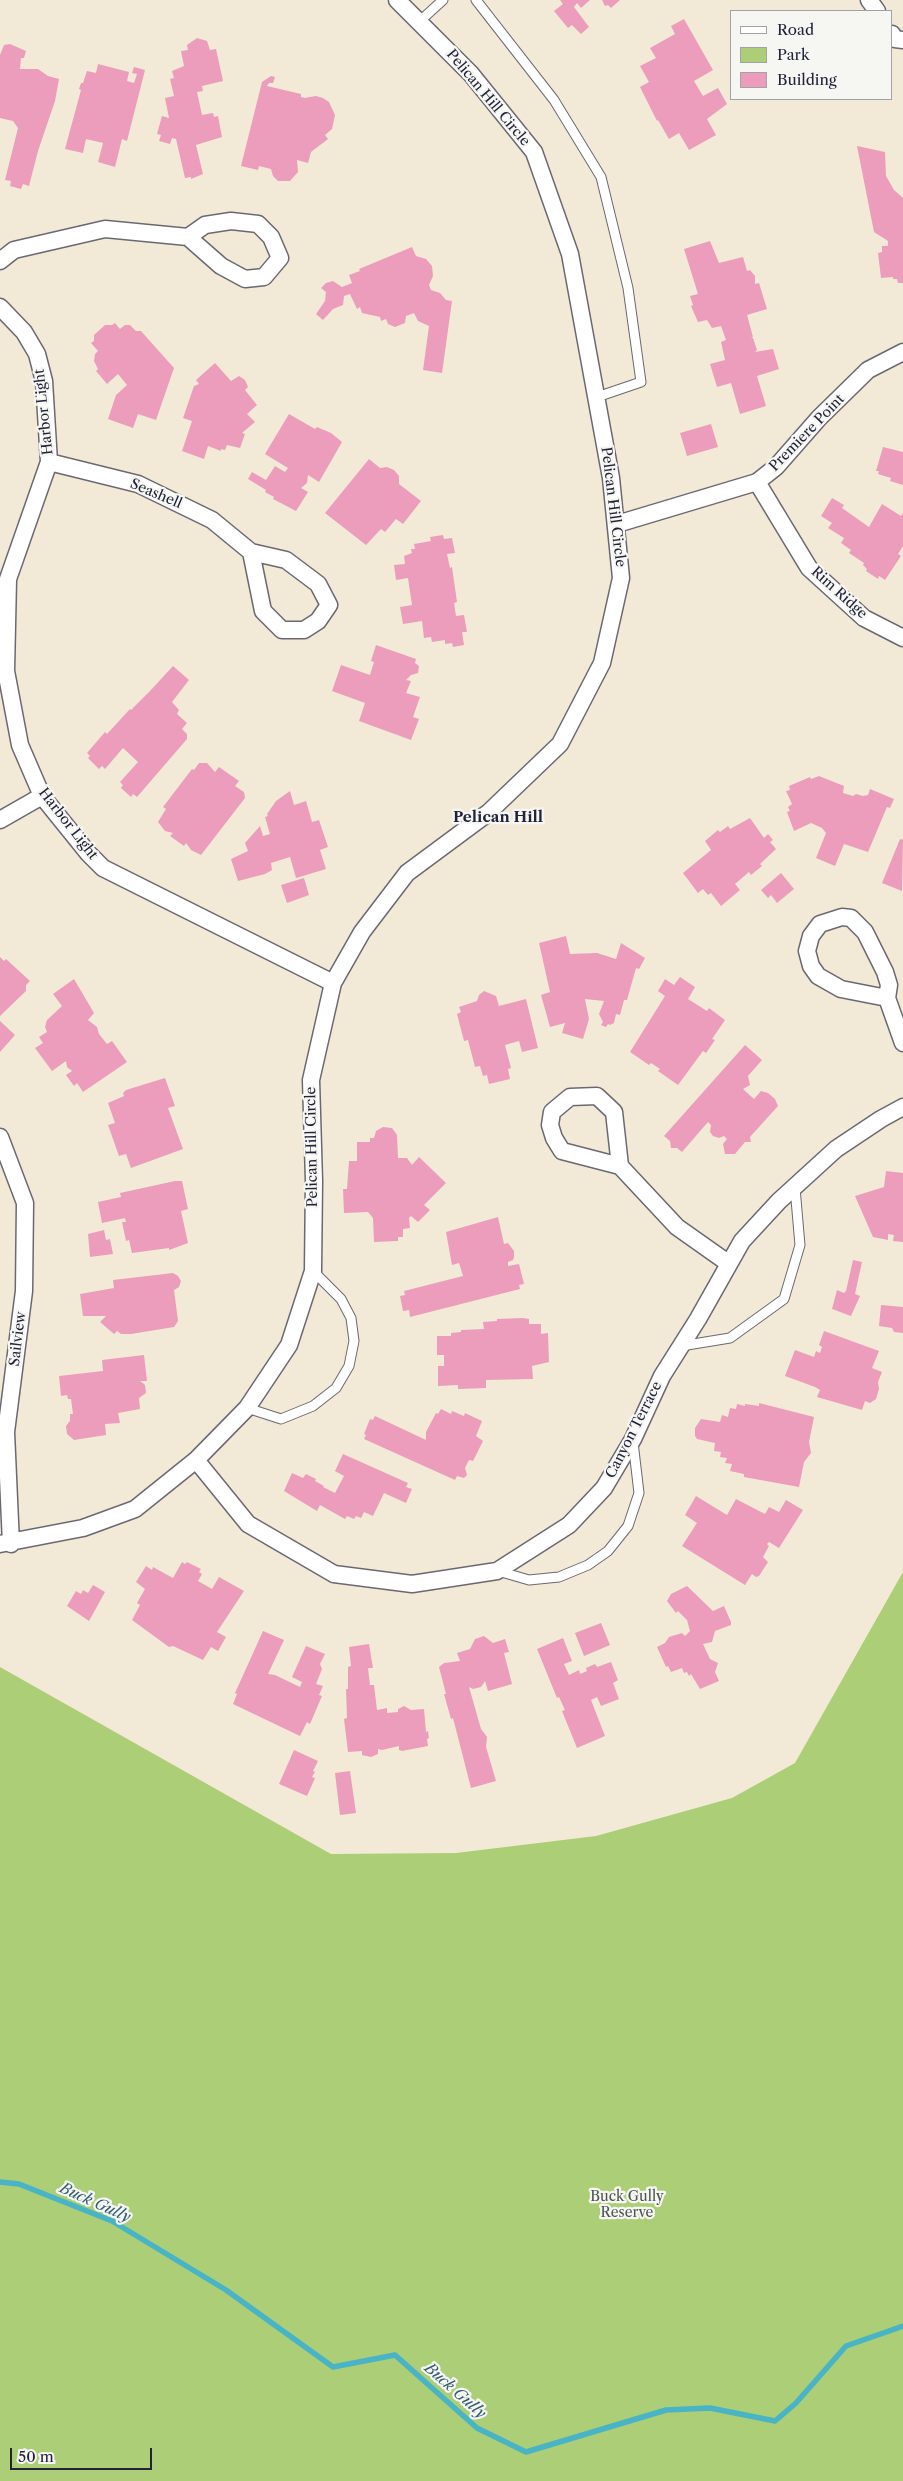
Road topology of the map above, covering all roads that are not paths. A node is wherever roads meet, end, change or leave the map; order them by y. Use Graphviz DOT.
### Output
graph roads {
  1 [pos="397,0"];
  2 [pos="443,0"];
  3 [pos="476,0"];
  4 [pos="420,21"];
  5 [pos="188,238"];
  6 [pos="0,261"];
  7 [pos="0,307"];
  8 [pos="903,352"];
  9 [pos="597,397"];
  10 [pos="49,462"];
  11 [pos="757,482"];
  12 [pos="617,524"];
  13 [pos="251,552"];
  14 [pos="4,579"];
  15 [pos="903,638"];
  16 [pos="42,796"];
  17 [pos="0,820"];
  18 [pos="334,983"];
  19 [pos="887,998"];
  20 [pos="903,1043"];
  21 [pos="903,1108"];
  22 [pos="0,1138"];
  23 [pos="620,1166"];
  24 [pos="795,1188"];
  25 [pos="728,1263"];
  26 [pos="313,1271"];
  27 [pos="681,1346"];
  28 [pos="247,1408"];
  29 [pos="633,1439"];
  30 [pos="196,1460"];
  31 [pos="5,1544"];
  32 [pos="497,1571"];
  1 -- 4 [label="street, Pelican Hill Circle"];
  2 -- 4 [label="lane"];
  3 -- 9 [label="lane"];
  4 -- 9 [label="street, Pelican Hill Circle"];
  5 -- 5 [label="street"];
  5 -- 6 [label="street"];
  7 -- 10 [label="street, Harbor Light"];
  8 -- 11 [label="street, Premiere Point"];
  9 -- 12 [label="street, Pelican Hill Circle"];
  10 -- 13 [label="street, Seashell"];
  10 -- 14 [label="street, Harbor Light"];
  11 -- 12 [label="street, Premiere Point"];
  11 -- 15 [label="street, Rim Ridge"];
  12 -- 18 [label="street, Pelican Hill Circle"];
  13 -- 13 [label="street, Seashell"];
  14 -- 16 [label="street, Harbor Light"];
  16 -- 17 [label="street"];
  16 -- 18 [label="street, Harbor Light"];
  18 -- 26 [label="street, Pelican Hill Circle"];
  19 -- 19 [label="street"];
  19 -- 20 [label="street"];
  21 -- 24 [label="street, Canyon Terrace"];
  22 -- 31 [label="street, Sailview"];
  23 -- 23 [label="street"];
  23 -- 25 [label="street"];
  24 -- 25 [label="street, Canyon Terrace"];
  24 -- 27 [label="lane"];
  25 -- 27 [label="street, Canyon Terrace"];
  26 -- 28 [label="street, Pelican Hill Circle"];
  26 -- 28 [label="lane"];
  27 -- 29 [label="street, Canyon Terrace"];
  28 -- 30 [label="street, Pelican Hill Circle"];
  29 -- 32 [label="street, Canyon Terrace"];
  29 -- 32 [label="lane"];
  30 -- 31 [label="street, Pelican Hill Circle"];
  30 -- 32 [label="street, Canyon Terrace"];
}
